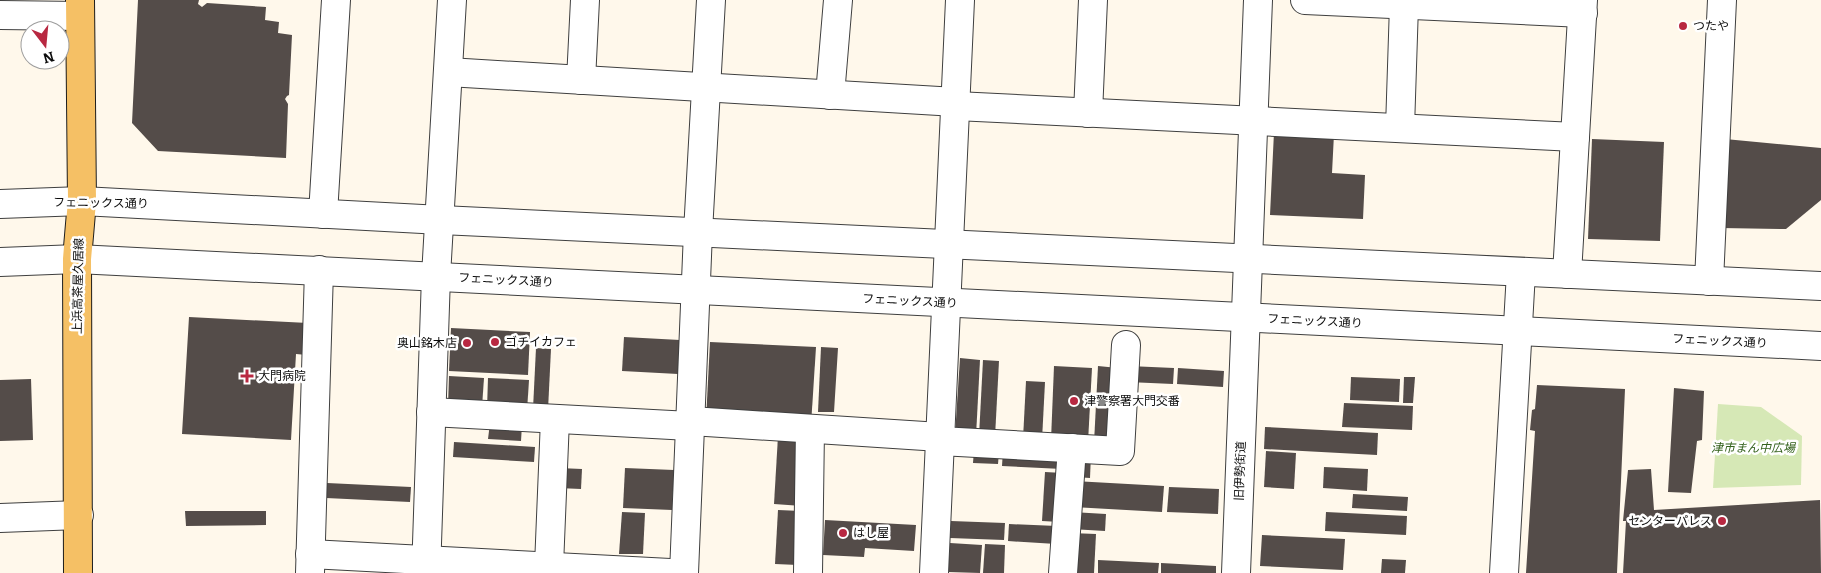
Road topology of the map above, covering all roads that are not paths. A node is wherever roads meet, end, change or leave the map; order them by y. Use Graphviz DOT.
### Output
graph roads {
  1 [pos="336,0"];
  2 [pos="452,0"];
  3 [pos="585,0"];
  4 [pos="711,0"];
  5 [pos="838,0"];
  6 [pos="960,0"];
  7 [pos="1093,0"];
  8 [pos="1258,0"];
  9 [pos="1305,0"];
  10 [pos="1722,0"];
  11 [pos="1404,4"];
  12 [pos="1583,6"];
  13 [pos="80,8"];
  14 [pos="0,16"];
  15 [pos="448,72"];
  16 [pos="581,80"];
  17 [pos="706,88"];
  18 [pos="830,95"];
  19 [pos="956,104"];
  20 [pos="1088,113"];
  21 [pos="1253,120"];
  22 [pos="1400,128"];
  23 [pos="1575,137"];
  24 [pos="82,201"];
  25 [pos="0,204"];
  26 [pos="323,214"];
  27 [pos="441,220"];
  28 [pos="698,232"];
  29 [pos="949,244"];
  30 [pos="77,259"];
  31 [pos="1248,259"];
  32 [pos="0,262"];
  33 [pos="319,270"];
  34 [pos="1521,272"];
  35 [pos="1567,274"];
  36 [pos="436,276"];
  37 [pos="1709,281"];
  38 [pos="1821,286"];
  39 [pos="697,289"];
  40 [pos="947,302"];
  41 [pos="1246,318"];
  42 [pos="1518,331"];
  43 [pos="1126,345"];
  44 [pos="1821,346"];
  45 [pos="431,412"];
  46 [pos="555,419"];
  47 [pos="691,424"];
  48 [pos="810,429"];
  49 [pos="940,439"];
  50 [pos="1072,448"];
  51 [pos="79,515"];
  52 [pos="0,518"];
  53 [pos="310,564"];
  54 [pos="426,566"];
  55 [pos="546,569"];
  56 [pos="78,573"];
  57 [pos="670,573"];
  58 [pos="684,573"];
  59 [pos="808,573"];
  60 [pos="934,573"];
  61 [pos="1063,573"];
  62 [pos="1236,573"];
  63 [pos="1504,573"];
  1 -- 26 [label="street"];
  2 -- 15 [label="street"];
  3 -- 16 [label="street"];
  4 -- 17 [label="street"];
  5 -- 18 [label="street"];
  6 -- 19 [label="street"];
  7 -- 20 [label="street"];
  8 -- 21 [label="street, 旧伊勢街道"];
  9 -- 11 [label="street"];
  10 -- 37 [label="street"];
  11 -- 12 [label="street"];
  11 -- 22 [label="street"];
  12 -- 23 [label="street"];
  13 -- 14 [label="street"];
  13 -- 24 [label="main road, 上浜高茶屋久居線"];
  15 -- 16 [label="street"];
  15 -- 27 [label="street"];
  16 -- 17 [label="street"];
  17 -- 18 [label="street"];
  17 -- 28 [label="street"];
  18 -- 19 [label="street"];
  19 -- 20 [label="street"];
  19 -- 29 [label="street"];
  20 -- 21 [label="street"];
  21 -- 22 [label="street"];
  21 -- 31 [label="street, 旧伊勢街道"];
  22 -- 23 [label="street"];
  23 -- 35 [label="street"];
  24 -- 25 [label="street, フェニックス通り"];
  24 -- 26 [label="street, フェニックス通り"];
  24 -- 30 [label="main road, 上浜高茶屋久居線"];
  26 -- 27 [label="street, フェニックス通り"];
  27 -- 28 [label="street, フェニックス通り"];
  27 -- 36 [label="street"];
  28 -- 29 [label="street, フェニックス通り"];
  28 -- 39 [label="street"];
  29 -- 31 [label="street, フェニックス通り"];
  29 -- 40 [label="street"];
  30 -- 32 [label="street, フェニックス通り"];
  30 -- 33 [label="street, フェニックス通り"];
  30 -- 51 [label="main road, 上浜高茶屋久居線"];
  31 -- 34 [label="street, フェニックス通り"];
  31 -- 41 [label="street, 旧伊勢街道"];
  33 -- 36 [label="street, フェニックス通り"];
  33 -- 53 [label="street"];
  34 -- 35 [label="street, フェニックス通り"];
  34 -- 42 [label="street"];
  35 -- 37 [label="street, フェニックス通り"];
  36 -- 39 [label="street, フェニックス通り"];
  36 -- 45 [label="street"];
  37 -- 38 [label="street, フェニックス通り"];
  39 -- 40 [label="street, フェニックス通り"];
  39 -- 47 [label="street"];
  40 -- 41 [label="street, フェニックス通り"];
  40 -- 49 [label="street"];
  41 -- 42 [label="street, フェニックス通り"];
  41 -- 62 [label="street, 旧伊勢街道"];
  42 -- 44 [label="street, フェニックス通り"];
  42 -- 63 [label="street"];
  43 -- 50 [label="street"];
  45 -- 46 [label="street"];
  45 -- 54 [label="street"];
  46 -- 47 [label="street"];
  46 -- 55 [label="street"];
  47 -- 48 [label="street"];
  47 -- 58 [label="street"];
  48 -- 49 [label="street"];
  48 -- 59 [label="street"];
  49 -- 50 [label="street"];
  49 -- 60 [label="street"];
  50 -- 61 [label="street"];
  51 -- 52 [label="street"];
  51 -- 56 [label="main road, 上浜高茶屋久居線"];
  53 -- 54 [label="street"];
  54 -- 55 [label="street"];
  55 -- 57 [label="street"];
}
